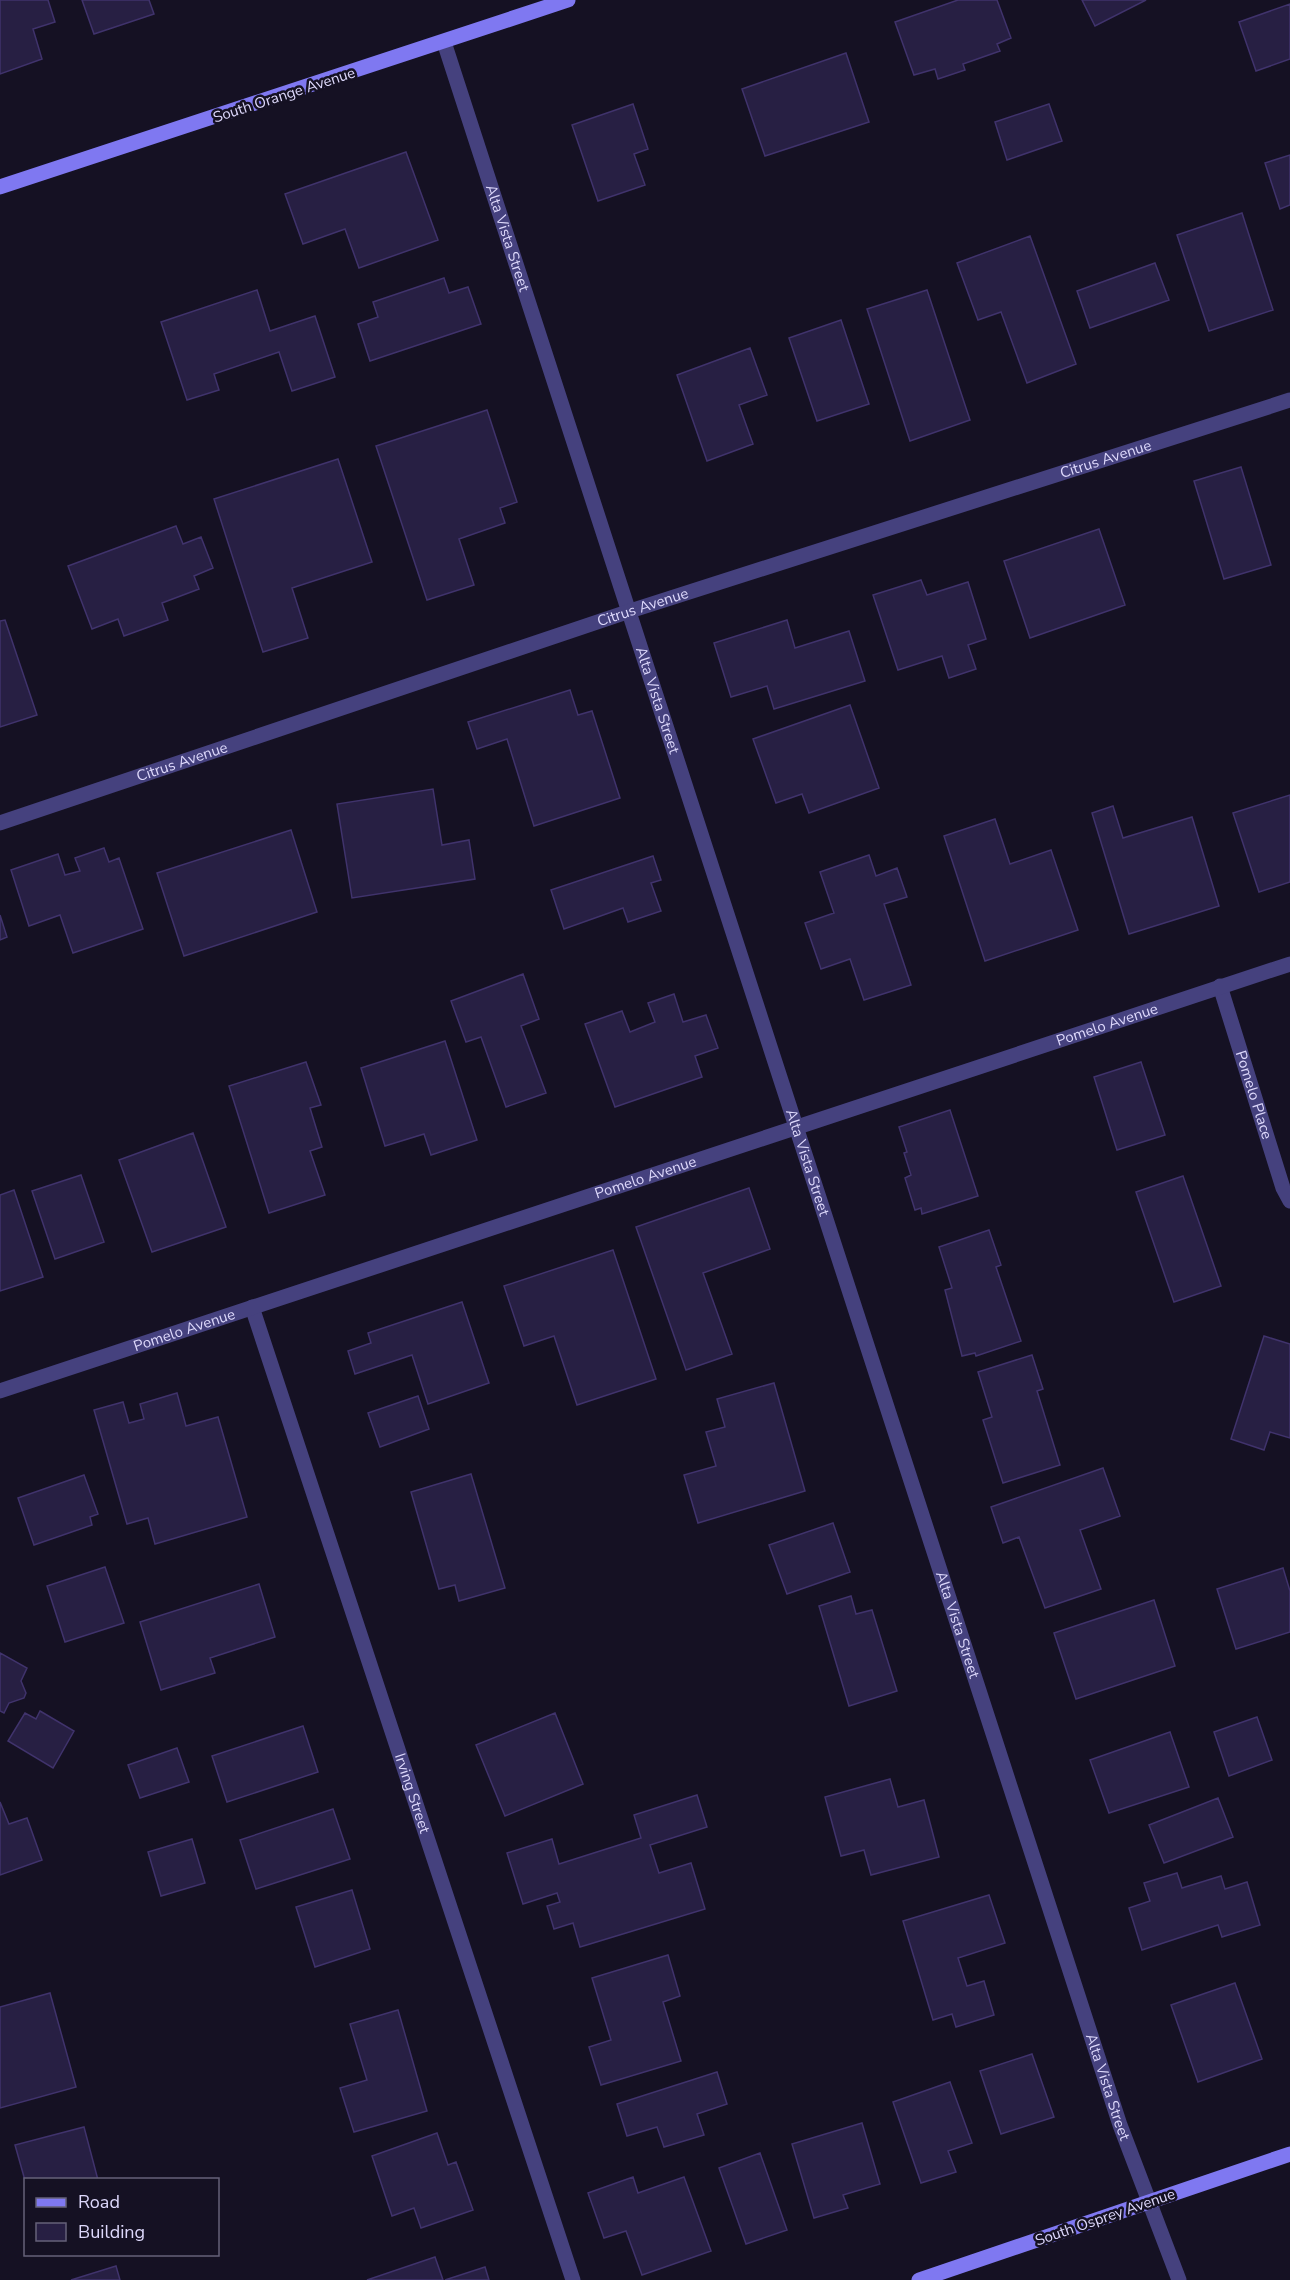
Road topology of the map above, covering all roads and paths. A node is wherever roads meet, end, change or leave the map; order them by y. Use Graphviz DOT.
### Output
graph roads {
  1 [pos="568,0"];
  2 [pos="444,42"];
  3 [pos="0,187"];
  4 [pos="1290,400"];
  5 [pos="630,611"];
  6 [pos="0,823"];
  7 [pos="1290,964"];
  8 [pos="1220,986"];
  9 [pos="797,1127"];
  10 [pos="1290,1201"];
  11 [pos="252,1307"];
  12 [pos="0,1391"];
  13 [pos="1290,2154"];
  14 [pos="1149,2201"];
  15 [pos="573,2280"];
  16 [pos="919,2280"];
  17 [pos="1179,2280"];
  1 -- 2 [label="street, South Orange Avenue"];
  2 -- 3 [label="street, South Orange Avenue"];
  2 -- 5 [label="street, Alta Vista Street"];
  4 -- 5 [label="street, Citrus Avenue"];
  5 -- 6 [label="street, Citrus Avenue"];
  5 -- 9 [label="street, Alta Vista Street"];
  7 -- 8 [label="street, Pomelo Avenue"];
  8 -- 9 [label="street, Pomelo Avenue"];
  8 -- 10 [label="street, Pomelo Place"];
  9 -- 11 [label="street, Pomelo Avenue"];
  9 -- 14 [label="street, Alta Vista Street"];
  11 -- 12 [label="street, Pomelo Avenue"];
  11 -- 15 [label="street, Irving Street"];
  13 -- 14 [label="street, South Osprey Avenue"];
  14 -- 16 [label="street, South Osprey Avenue"];
  14 -- 17 [label="street, Alta Vista Street"];
}
